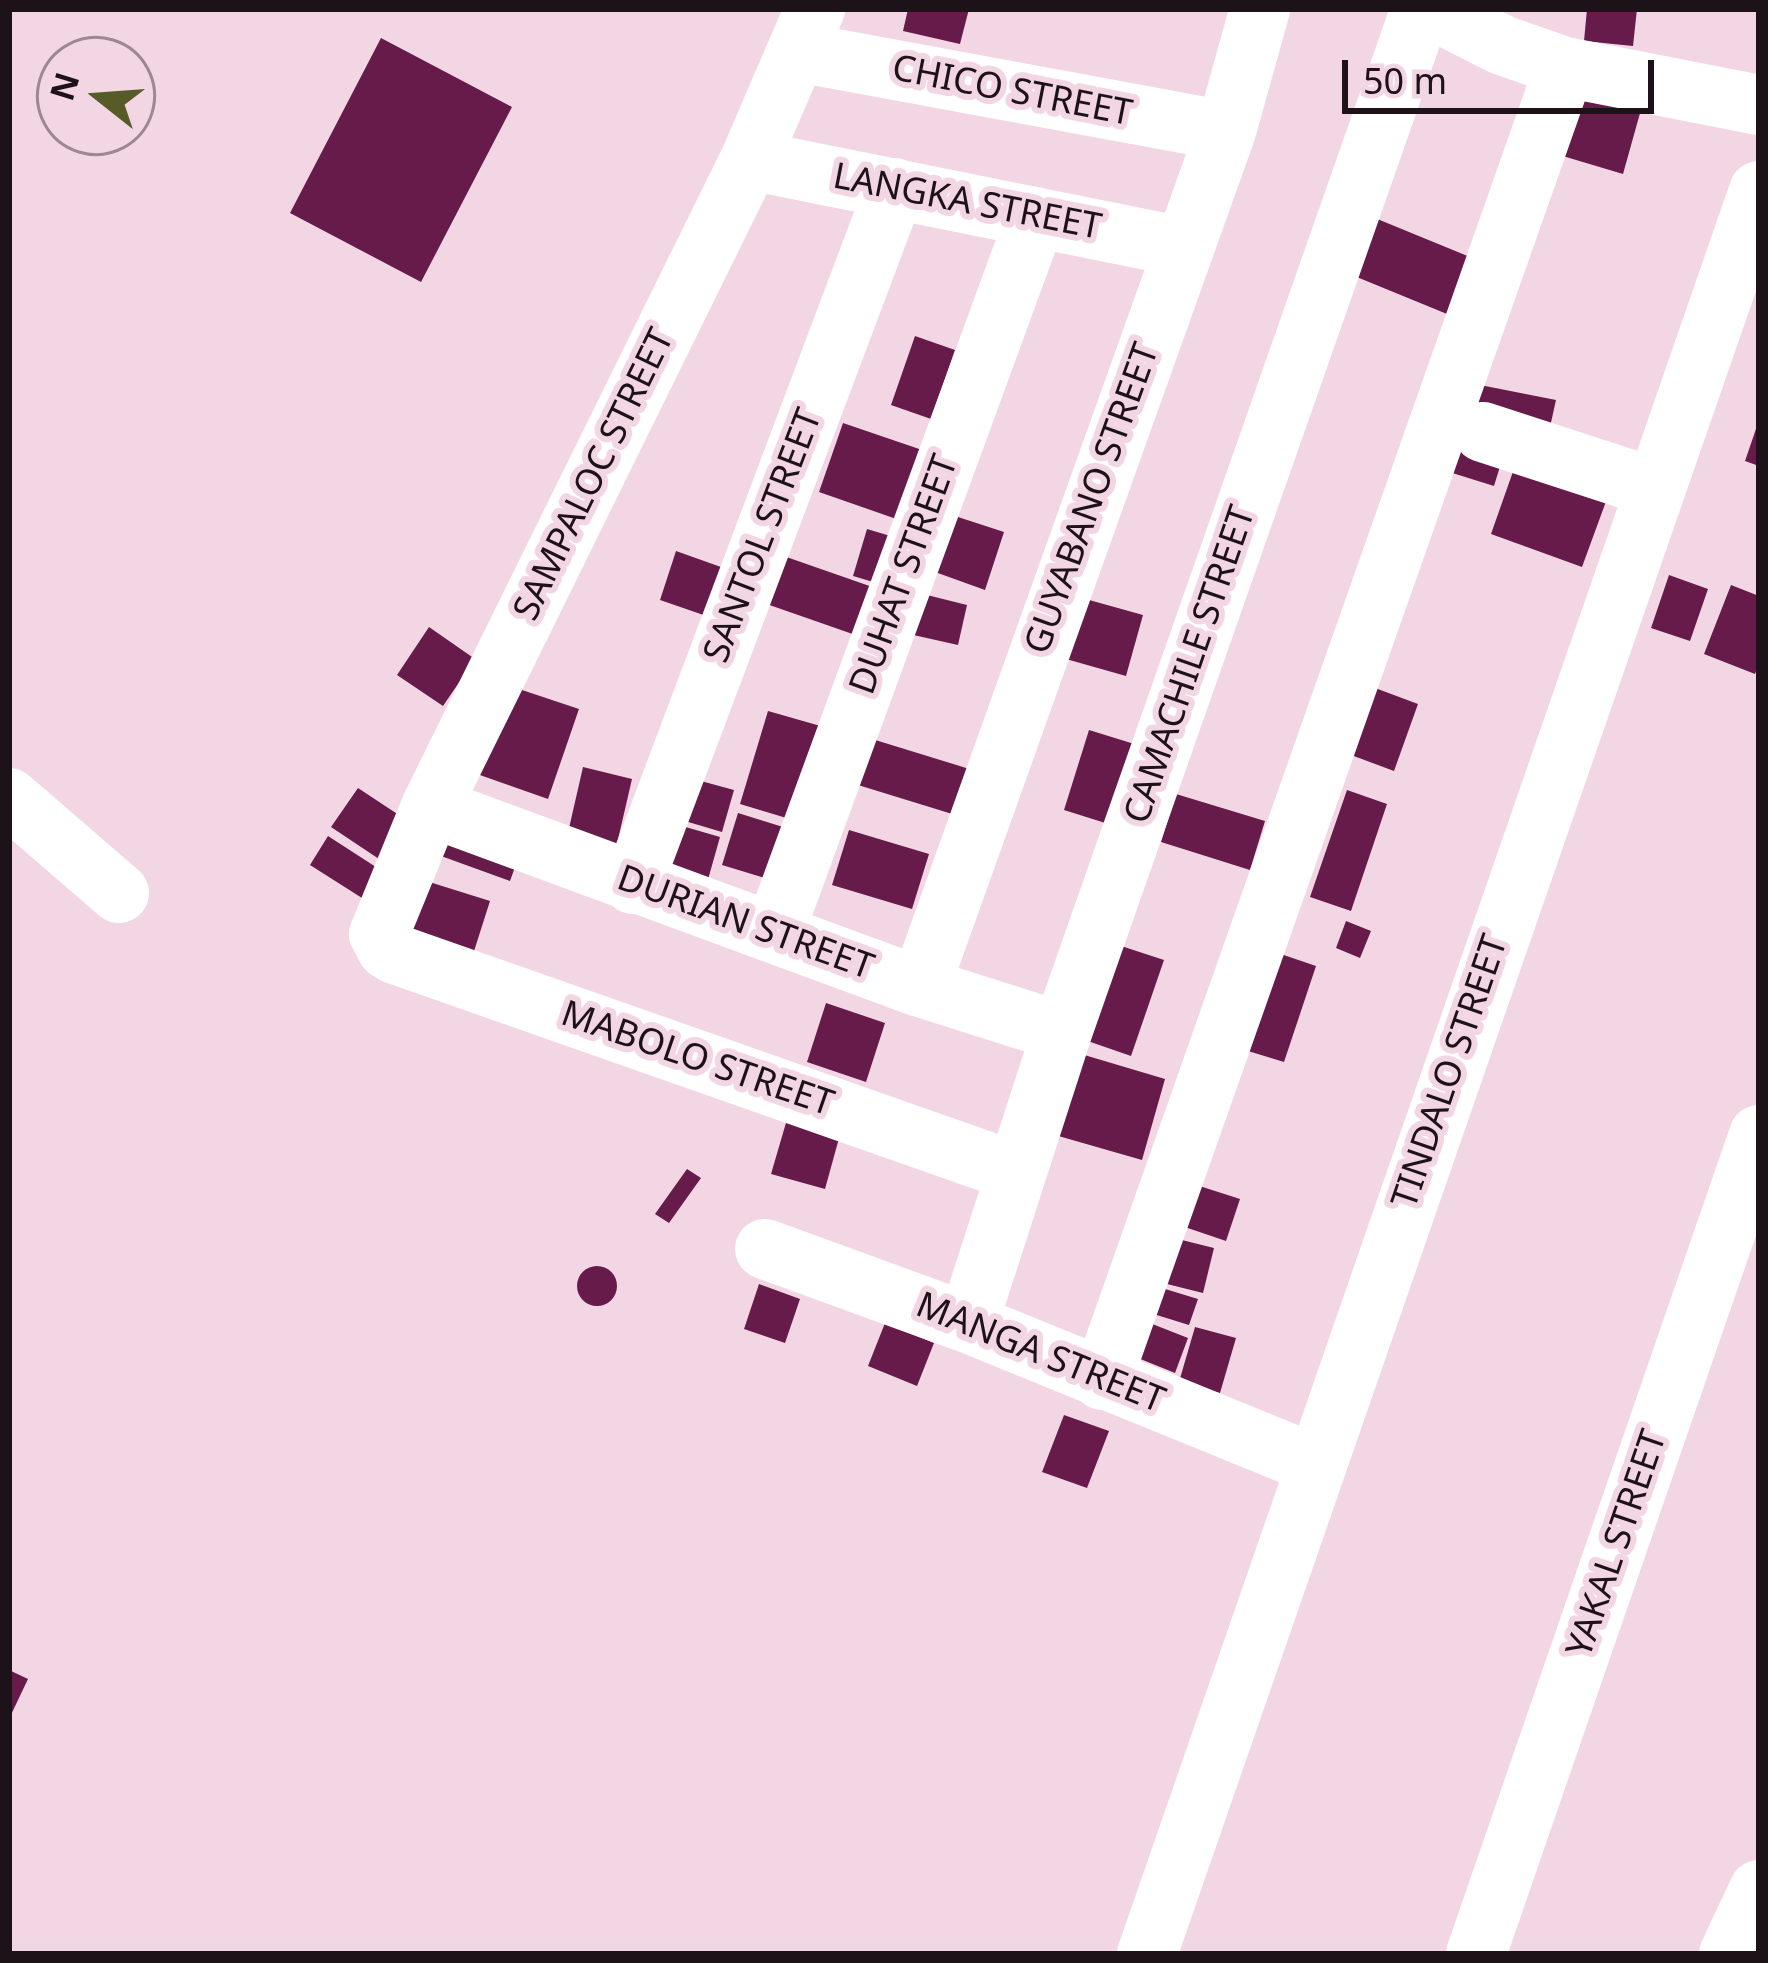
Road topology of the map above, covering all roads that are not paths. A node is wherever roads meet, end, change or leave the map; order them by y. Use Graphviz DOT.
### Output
graph roads {
  1 [pos="1260,9"];
  2 [pos="1442,12"];
  3 [pos="807,30"];
  4 [pos="1564,67"];
  5 [pos="1759,105"];
  6 [pos="1226,131"];
  7 [pos="751,160"];
  8 [pos="895,188"];
  9 [pos="1759,191"];
  10 [pos="1036,217"];
  11 [pos="1183,247"];
  12 [pos="1484,432"];
  13 [pos="1655,488"];
  14 [pos="9,798"];
  15 [pos="431,807"];
  16 [pos="633,884"];
  17 [pos="118,893"];
  18 [pos="774,933"];
  19 [pos="381,942"];
  20 [pos="920,987"];
  21 [pos="1062,1032"];
  22 [pos="1759,1135"];
  23 [pos="1016,1172"];
  24 [pos="764,1249"];
  25 [pos="968,1323"];
  26 [pos="1102,1380"];
  27 [pos="1314,1464"];
  28 [pos="1759,1890"];
  29 [pos="1148,1954"];
  30 [pos="1476,1954"];
  31 [pos="1729,1954"];
  1 -- 6 [label="street, GUYABANO STREET"];
  2 -- 4 [label="street"];
  2 -- 21 [label="street, CAMACHILE STREET"];
  3 -- 6 [label="street, CHICO STREET"];
  3 -- 7 [label="street, SAMPALOC STREET"];
  4 -- 5 [label="street"];
  4 -- 26 [label="street"];
  6 -- 11 [label="street, GUYABANO STREET"];
  7 -- 8 [label="street, LANGKA STREET"];
  7 -- 15 [label="street, SAMPALOC STREET"];
  8 -- 10 [label="street, LANGKA STREET"];
  8 -- 16 [label="street, SANTOL STREET"];
  9 -- 13 [label="street, TINDALO STREET"];
  10 -- 11 [label="street, LANGKA STREET"];
  10 -- 18 [label="street, DUHAT STREET"];
  11 -- 20 [label="street, GUYABANO STREET"];
  12 -- 13 [label="street"];
  13 -- 27 [label="street, TINDALO STREET"];
  14 -- 17 [label="street"];
  15 -- 16 [label="street, DURIAN STREET"];
  15 -- 19 [label="street, SAMPALOC STREET"];
  16 -- 18 [label="street, DURIAN STREET"];
  18 -- 20 [label="street, DURIAN STREET"];
  19 -- 23 [label="street, MABOLO STREET"];
  20 -- 21 [label="street, DURIAN STREET"];
  21 -- 23 [label="street, CAMACHILE STREET"];
  22 -- 30 [label="street, YAKAL STREET"];
  23 -- 25 [label="street, CAMACHILE STREET"];
  24 -- 25 [label="street, MANGA STREET"];
  25 -- 26 [label="street, MANGA STREET"];
  26 -- 27 [label="street, MANGA STREET"];
  27 -- 29 [label="street, TINDALO STREET"];
  28 -- 31 [label="street"];
}
